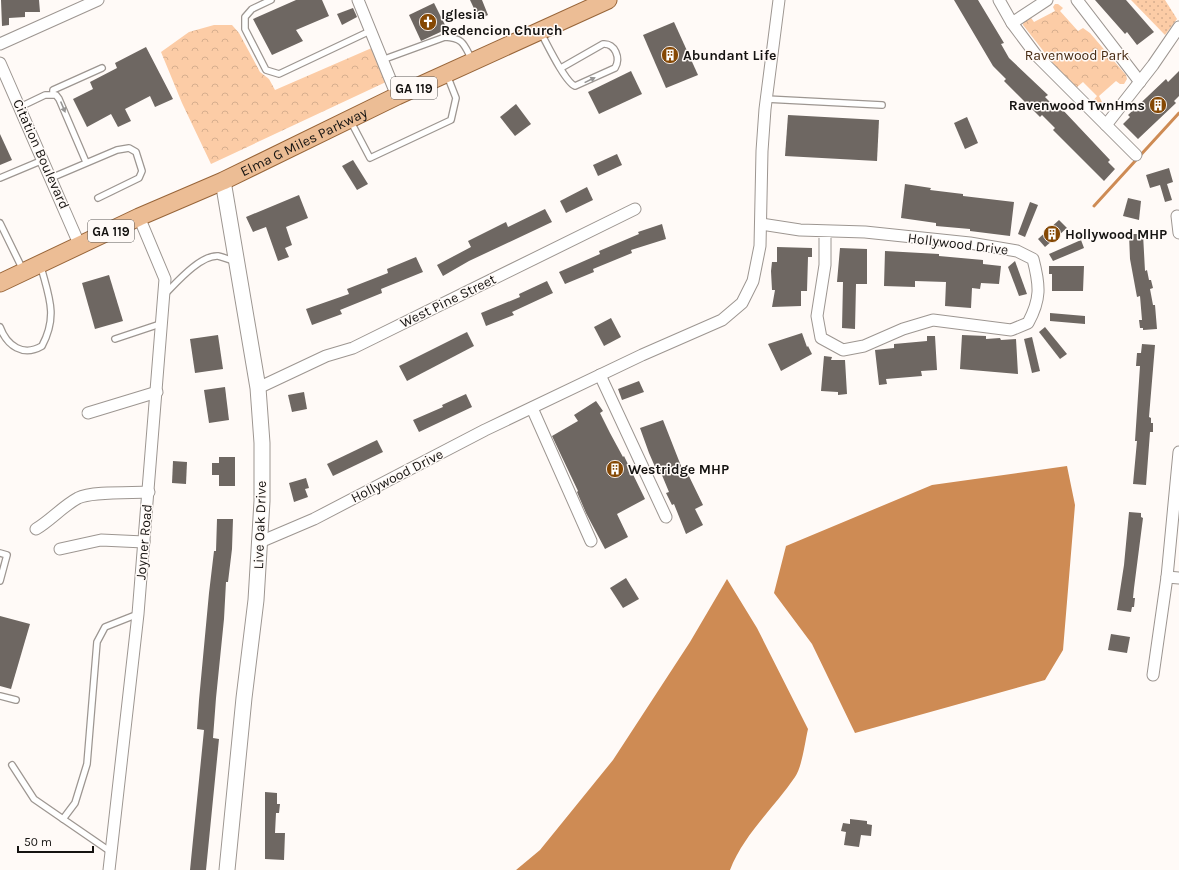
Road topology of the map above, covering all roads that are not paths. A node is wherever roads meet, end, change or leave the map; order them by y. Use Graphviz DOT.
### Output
graph roads {
  1 [pos="98,0"];
  2 [pos="271,0"];
  3 [pos="358,0"];
  4 [pos="608,0"];
  5 [pos="779,0"];
  6 [pos="999,0"];
  7 [pos="1047,0"];
  8 [pos="1077,0"];
  9 [pos="1012,23"];
  10 [pos="1179,27"];
  11 [pos="370,31"];
  12 [pos="540,31"];
  13 [pos="0,44"];
  14 [pos="382,60"];
  15 [pos="473,62"];
  16 [pos="0,63"];
  17 [pos="102,68"];
  18 [pos="561,68"];
  19 [pos="446,74"];
  20 [pos="1140,82"];
  21 [pos="52,94"];
  22 [pos="397,96"];
  23 [pos="766,99"];
  24 [pos="882,105"];
  25 [pos="20,107"];
  26 [pos="350,120"];
  27 [pos="1106,125"];
  28 [pos="1136,155"];
  29 [pos="43,160"];
  30 [pos="86,162"];
  31 [pos="0,178"];
  32 [pos="51,178"];
  33 [pos="223,181"];
  34 [pos="98,198"];
  35 [pos="635,208"];
  36 [pos="1177,216"];
  37 [pos="139,217"];
  38 [pos="0,223"];
  39 [pos="761,224"];
  40 [pos="825,231"];
  41 [pos="1179,232"];
  42 [pos="80,246"];
  43 [pos="237,262"];
  44 [pos="40,264"];
  45 [pos="24,272"];
  46 [pos="0,283"];
  47 [pos="165,294"];
  48 [pos="163,322"];
  49 [pos="0,327"];
  50 [pos="114,339"];
  51 [pos="600,375"];
  52 [pos="258,388"];
  53 [pos="157,392"];
  54 [pos="532,408"];
  55 [pos="88,412"];
  56 [pos="1179,452"];
  57 [pos="149,492"];
  58 [pos="666,517"];
  59 [pos="36,529"];
  60 [pos="592,541"];
  61 [pos="144,542"];
  62 [pos="260,542"];
  63 [pos="60,549"];
  64 [pos="0,553"];
  65 [pos="1167,577"];
  66 [pos="1179,578"];
  67 [pos="0,581"];
  68 [pos="138,614"];
  69 [pos="1153,675"];
  70 [pos="0,696"];
  71 [pos="16,700"];
  72 [pos="12,765"];
  73 [pos="63,819"];
  74 [pos="111,852"];
  75 [pos="109,870"];
  76 [pos="227,870"];
  1 -- 13 [label="street"];
  2 -- 11 [label="lane"];
  3 -- 11 [label="street"];
  4 -- 12 [label="main road, Elma G Miles Parkway / GA 119"];
  5 -- 23 [label="street, Hollywood Drive"];
  6 -- 9 [label="street"];
  7 -- 9 [label="street"];
  8 -- 20 [label="street"];
  9 -- 27 [label="street"];
  10 -- 20 [label="street"];
  11 -- 14 [label="street"];
  12 -- 15 [label="main road, Elma G Miles Parkway / GA 119"];
  12 -- 18 [label="lane"];
  14 -- 15 [label="lane"];
  14 -- 22 [label="street"];
  15 -- 19 [label="main road, Elma G Miles Parkway / GA 119"];
  16 -- 25 [label="street, Citation Boulevard"];
  17 -- 21 [label="lane"];
  18 -- 18 [label="lane, one-way"];
  19 -- 22 [label="main road, Elma G Miles Parkway / GA 119"];
  19 -- 26 [label="lane"];
  20 -- 27 [label="street"];
  21 -- 25 [label="lane"];
  21 -- 30 [label="lane, one-way"];
  22 -- 26 [label="main road, Elma G Miles Parkway / GA 119"];
  23 -- 24 [label="lane"];
  23 -- 39 [label="street, Hollywood Drive"];
  25 -- 29 [label="street, Citation Boulevard"];
  26 -- 33 [label="main road, Elma G Miles Parkway / GA 119"];
  27 -- 28 [label="street"];
  29 -- 31 [label="lane"];
  29 -- 32 [label="street, Citation Boulevard"];
  30 -- 32 [label="lane"];
  30 -- 34 [label="lane"];
  32 -- 42 [label="street, Citation Boulevard"];
  33 -- 37 [label="main road, Elma G Miles Parkway / GA 119"];
  33 -- 43 [label="street, Live Oak Drive"];
  35 -- 52 [label="street, West Pine Street"];
  36 -- 41 [label="street"];
  37 -- 42 [label="main road, Elma G Miles Parkway / GA 119"];
  37 -- 47 [label="street, Joyner Road"];
  38 -- 45 [label="lane"];
  39 -- 40 [label="street, Hollywood Drive"];
  39 -- 51 [label="street, Hollywood Drive"];
  40 -- 40 [label="street, Hollywood Drive"];
  42 -- 44 [label="main road, Elma G Miles Parkway / GA 119"];
  43 -- 47 [label="lane"];
  43 -- 52 [label="street, Live Oak Drive"];
  44 -- 45 [label="main road, Elma G Miles Parkway / GA 119"];
  44 -- 49 [label="lane"];
  45 -- 46 [label="main road, Elma G Miles Parkway / GA 119"];
  47 -- 48 [label="street, Joyner Road"];
  48 -- 50 [label="lane"];
  48 -- 53 [label="street, Joyner Road"];
  51 -- 54 [label="street, Hollywood Drive"];
  51 -- 58 [label="street"];
  52 -- 62 [label="street, Live Oak Drive"];
  53 -- 55 [label="street"];
  53 -- 57 [label="street, Joyner Road"];
  54 -- 60 [label="street"];
  54 -- 62 [label="street, Hollywood Drive"];
  56 -- 65 [label="street"];
  57 -- 59 [label="street"];
  57 -- 61 [label="street, Joyner Road"];
  61 -- 63 [label="street"];
  61 -- 68 [label="street, Joyner Road"];
  62 -- 76 [label="street, Live Oak Drive"];
  64 -- 67 [label="lane"];
  65 -- 66 [label="street"];
  65 -- 69 [label="street"];
  68 -- 73 [label="lane"];
  68 -- 74 [label="street, Joyner Road"];
  70 -- 71 [label="lane"];
  72 -- 73 [label="lane"];
  73 -- 74 [label="lane"];
  74 -- 75 [label="street, Joyner Road"];
}
